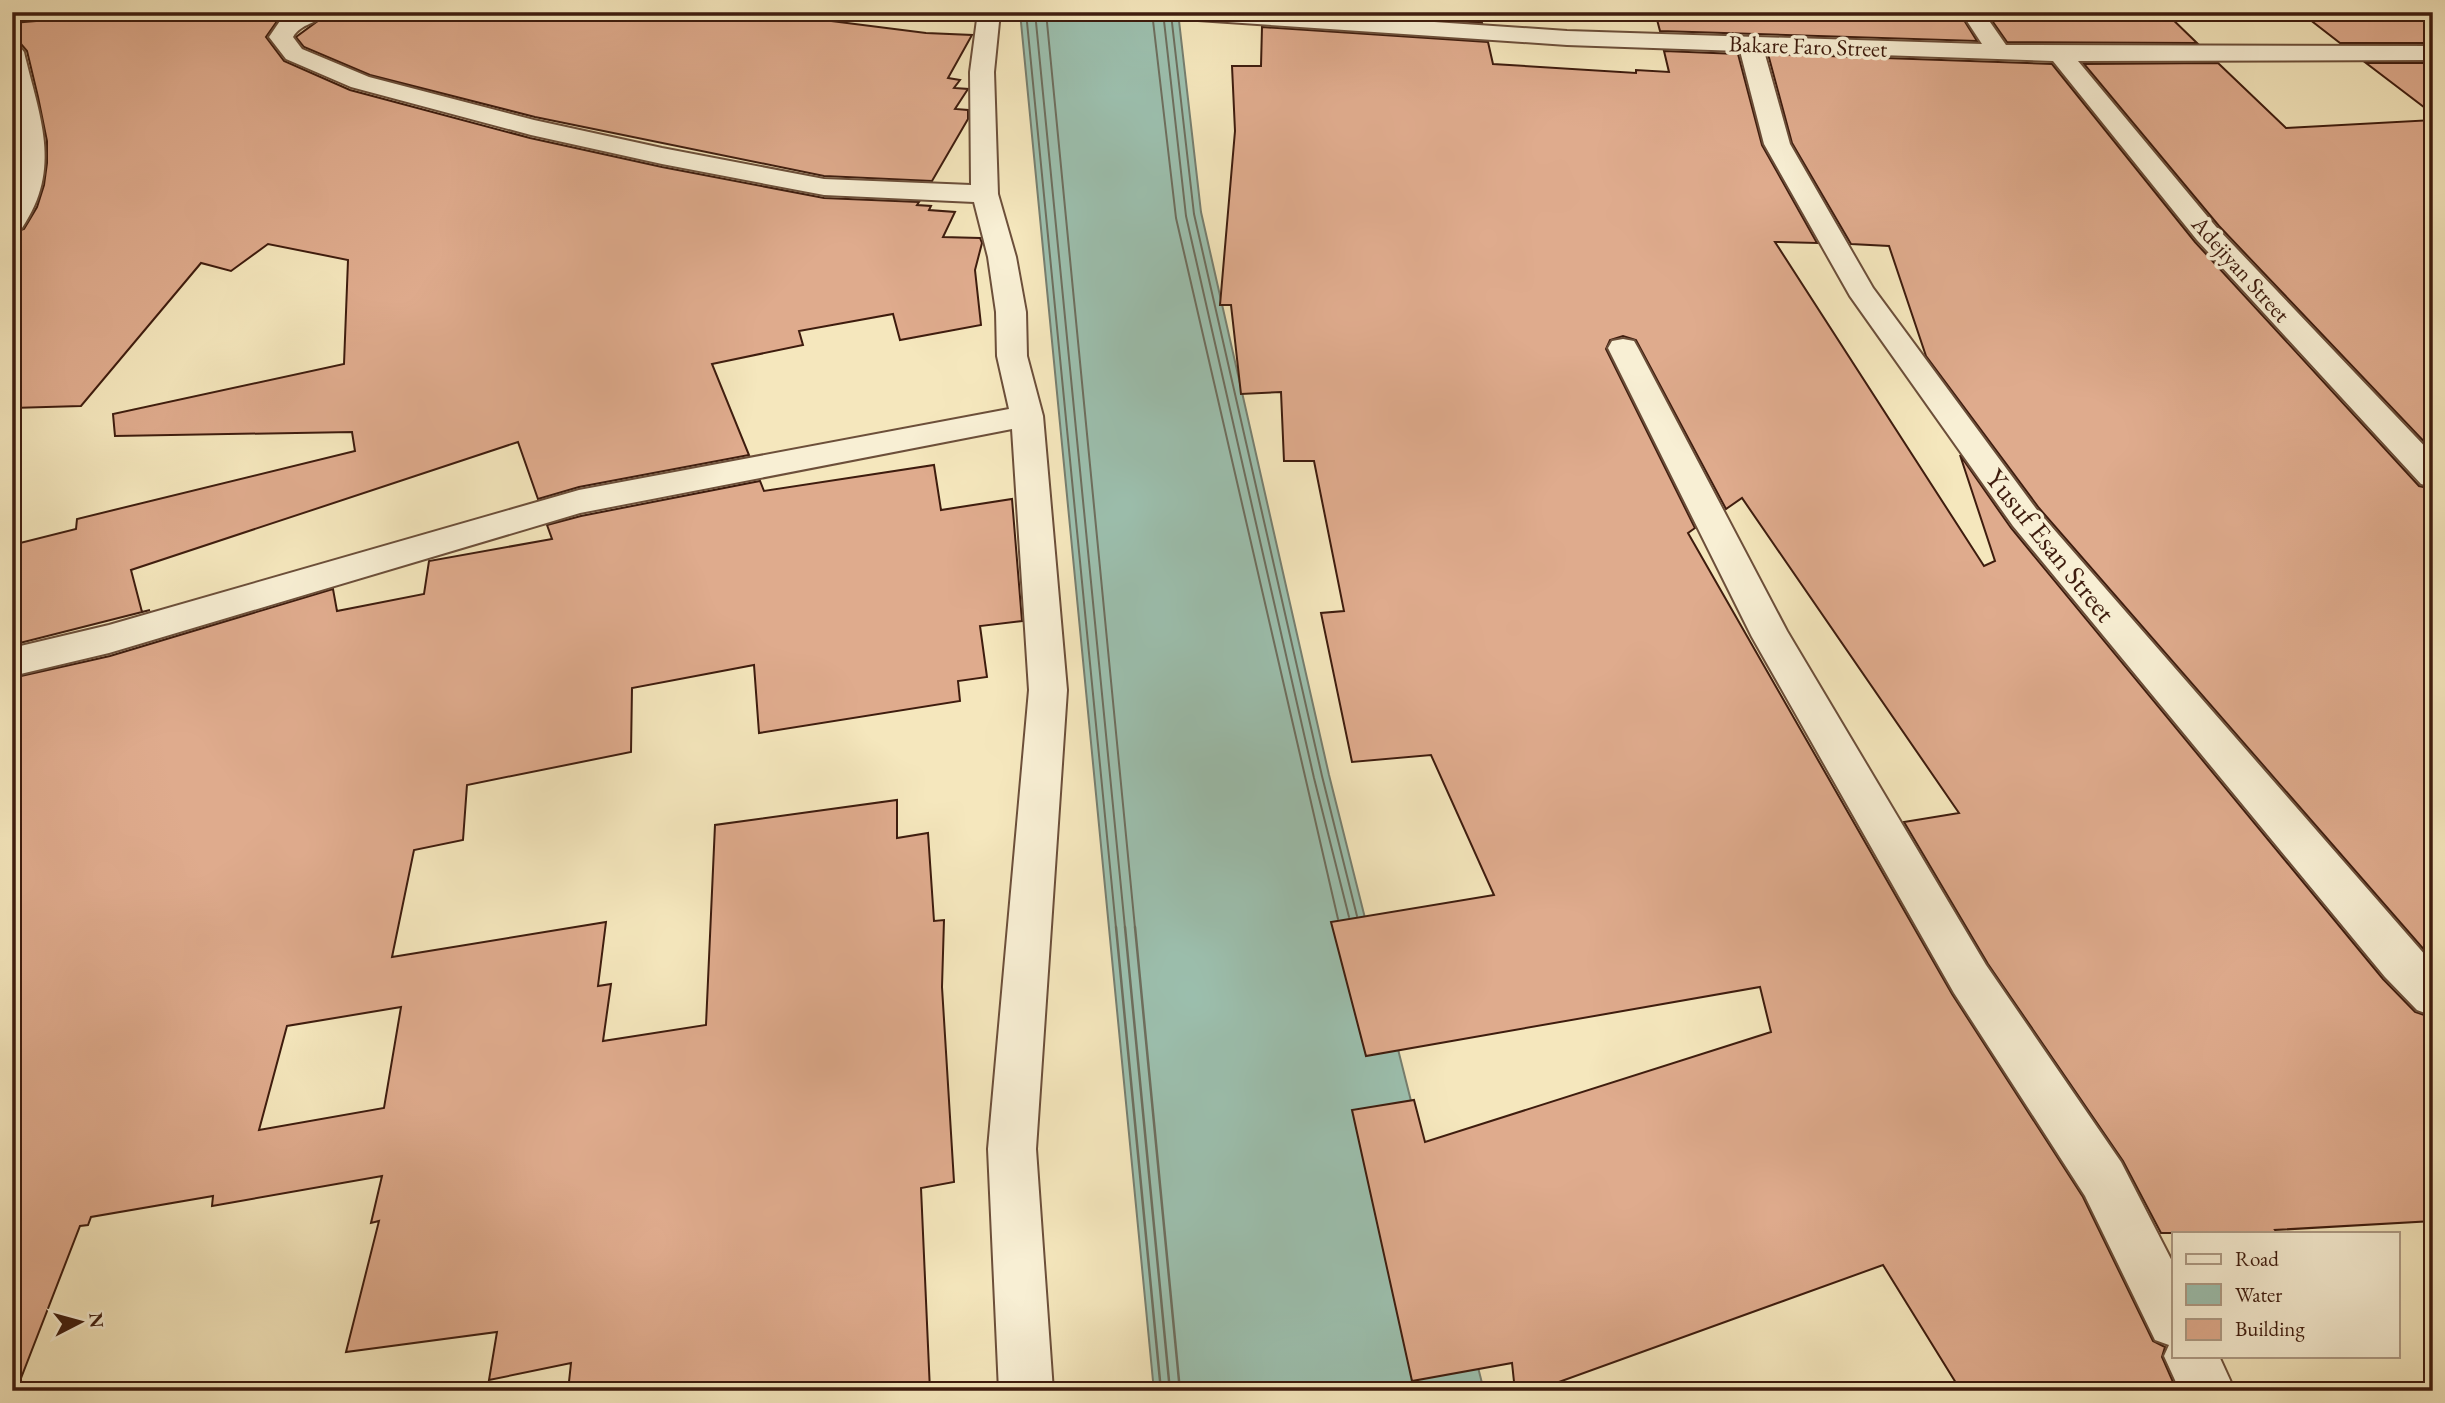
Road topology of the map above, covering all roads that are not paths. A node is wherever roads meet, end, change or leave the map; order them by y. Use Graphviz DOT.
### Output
graph roads {
  1 [pos="316,12"];
  2 [pos="989,12"];
  3 [pos="1183,12"];
  4 [pos="1972,12"];
  5 [pos="1750,43"];
  6 [pos="1999,52"];
  7 [pos="12,53"];
  8 [pos="2433,53"];
  9 [pos="2060,54"];
  10 [pos="985,194"];
  11 [pos="12,222"];
  12 [pos="1623,348"];
  13 [pos="1027,415"];
  14 [pos="2433,476"];
  15 [pos="12,662"];
  16 [pos="2433,995"];
  17 [pos="2172,1317"];
  18 [pos="2192,1358"];
  19 [pos="1026,1391"];
  20 [pos="2208,1391"];
  1 -- 10 [label="street"];
  2 -- 10 [label="street"];
  3 -- 5 [label="street, Bakare Faro Street"];
  4 -- 6 [label="street"];
  5 -- 6 [label="street, Bakare Faro Street"];
  5 -- 16 [label="street, Yusuf Esan Street"];
  6 -- 9 [label="street, Bakare Faro Street"];
  7 -- 11 [label="street"];
  8 -- 9 [label="street, Bakare Faro Street"];
  9 -- 14 [label="street, Adejiyan Street"];
  10 -- 13 [label="street"];
  12 -- 17 [label="street"];
  13 -- 15 [label="street"];
  13 -- 19 [label="street"];
  18 -- 20 [label="street"];
}
